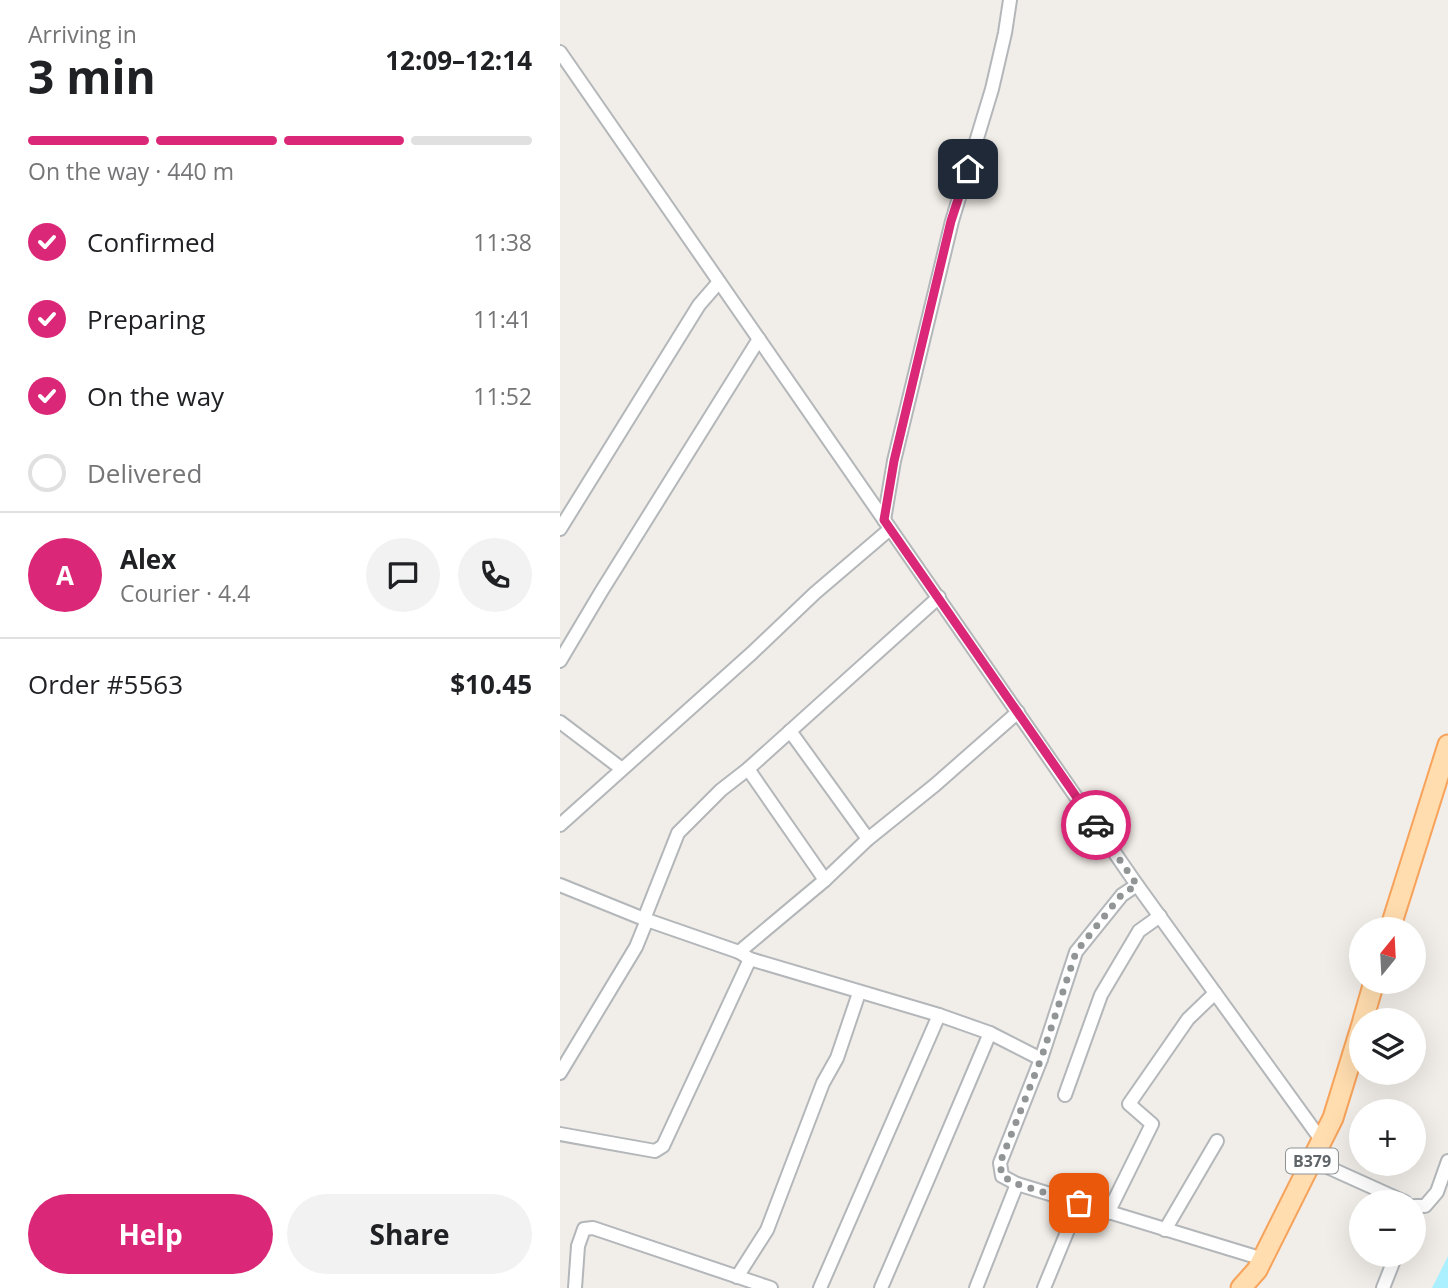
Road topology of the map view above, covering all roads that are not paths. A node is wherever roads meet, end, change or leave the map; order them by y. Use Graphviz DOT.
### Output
graph roads {
  1 [pos="1010,0"];
  2 [pos="560,52"];
  3 [pos="719,282"];
  4 [pos="759,339"];
  5 [pos="887,524"];
  6 [pos="560,529"];
  7 [pos="939,597"];
  8 [pos="561,658"];
  9 [pos="1018,712"];
  10 [pos="560,722"];
  11 [pos="790,731"];
  12 [pos="1448,745"];
  13 [pos="622,769"];
  14 [pos="748,769"];
  15 [pos="560,825"];
  16 [pos="868,839"];
  17 [pos="825,880"];
  18 [pos="560,885"];
  19 [pos="1137,885"];
  20 [pos="1160,916"];
  21 [pos="1394,917"];
  22 [pos="646,919"];
  23 [pos="744,955"];
  24 [pos="859,993"];
  25 [pos="1215,993"];
  26 [pos="939,1015"];
  27 [pos="990,1033"];
  28 [pos="1041,1059"];
  29 [pos="1349,1065"];
  30 [pos="560,1073"];
  31 [pos="1065,1095"];
  32 [pos="560,1134"];
  33 [pos="1217,1141"];
  34 [pos="1322,1141"];
  35 [pos="1312,1160"];
  36 [pos="1448,1161"];
  37 [pos="1017,1184"];
  38 [pos="1378,1190"];
  39 [pos="1079,1203"];
  40 [pos="1426,1204"];
  41 [pos="1108,1213"];
  42 [pos="1165,1230"];
  43 [pos="1263,1259"];
  44 [pos="1391,1267"];
  45 [pos="737,1277"];
  46 [pos="575,1288"];
  47 [pos="771,1288"];
  48 [pos="821,1288"];
  49 [pos="880,1288"];
  50 [pos="976,1288"];
  51 [pos="1044,1288"];
  52 [pos="1241,1288"];
  53 [pos="1383,1288"];
  1 -- 5 [label="street"];
  2 -- 3 [label="street"];
  3 -- 4 [label="street"];
  3 -- 6 [label="street"];
  4 -- 5 [label="street"];
  4 -- 8 [label="street"];
  5 -- 7 [label="street"];
  5 -- 13 [label="street"];
  7 -- 9 [label="street"];
  7 -- 11 [label="street"];
  9 -- 16 [label="street"];
  9 -- 19 [label="street"];
  10 -- 13 [label="street"];
  11 -- 14 [label="street"];
  11 -- 16 [label="street"];
  12 -- 21 [label="main road"];
  13 -- 15 [label="street"];
  14 -- 17 [label="street"];
  14 -- 22 [label="street"];
  16 -- 17 [label="street"];
  17 -- 23 [label="street"];
  18 -- 22 [label="street"];
  19 -- 20 [label="street"];
  19 -- 28 [label="street"];
  20 -- 25 [label="street"];
  20 -- 31 [label="street"];
  22 -- 23 [label="street"];
  22 -- 30 [label="street"];
  23 -- 24 [label="street"];
  23 -- 32 [label="street"];
  24 -- 26 [label="street"];
  24 -- 45 [label="street"];
  25 -- 34 [label="street"];
  25 -- 41 [label="street"];
  26 -- 27 [label="street"];
  26 -- 48 [label="street"];
  27 -- 28 [label="street"];
  27 -- 49 [label="street"];
  28 -- 37 [label="street"];
  29 -- 34 [label="main road, B379"];
  33 -- 42 [label="street"];
  34 -- 35 [label="main road, B379"];
  35 -- 38 [label="street"];
  35 -- 43 [label="main road, B379"];
  36 -- 40 [label="street"];
  37 -- 39 [label="street"];
  37 -- 50 [label="street"];
  39 -- 41 [label="street"];
  39 -- 51 [label="street"];
  41 -- 42 [label="street"];
  42 -- 43 [label="street"];
  43 -- 52 [label="main road, B379"];
  44 -- 53 [label="street"];
  45 -- 46 [label="street"];
  45 -- 47 [label="street"];
}
